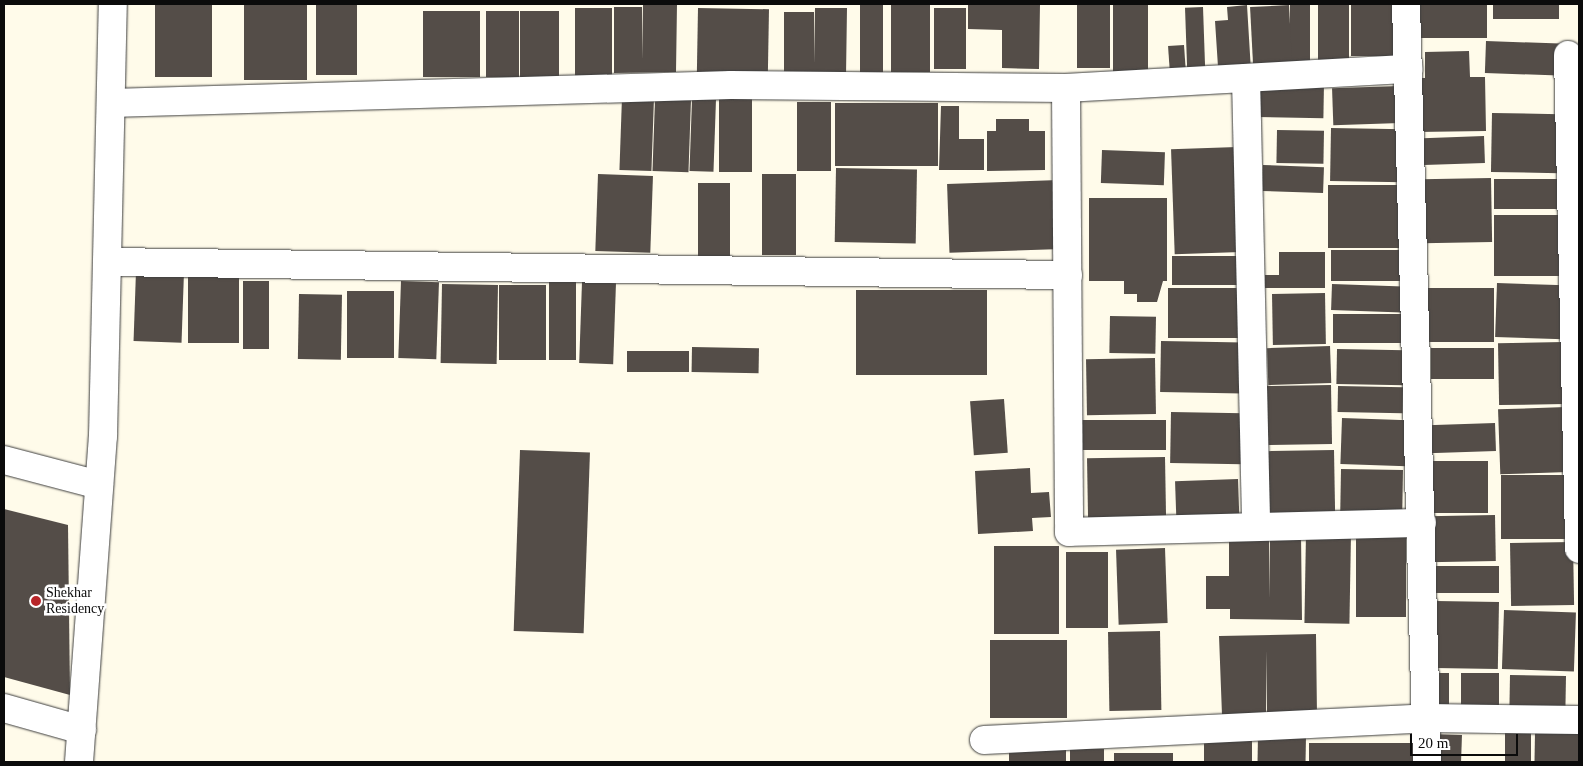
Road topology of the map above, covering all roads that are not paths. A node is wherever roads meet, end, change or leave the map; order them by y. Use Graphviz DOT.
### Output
graph roads {
  1 [pos="113,4"];
  2 [pos="1406,4"];
  3 [pos="1568,55"];
  4 [pos="1408,68"];
  5 [pos="1246,78"];
  6 [pos="1066,88"];
  7 [pos="111,103"];
  8 [pos="107,262"];
  9 [pos="1068,275"];
  10 [pos="4,460"];
  11 [pos="100,486"];
  12 [pos="1578,520"];
  13 [pos="1422,523"];
  14 [pos="1256,525"];
  15 [pos="1579,549"];
  16 [pos="4,708"];
  17 [pos="1427,718"];
  18 [pos="1579,720"];
  19 [pos="82,730"];
  20 [pos="984,740"];
  21 [pos="79,762"];
  22 [pos="1427,762"];
  1 -- 7 [label="street"];
  2 -- 4 [label="street"];
  3 -- 12 [label="street"];
  4 -- 5 [label="street"];
  4 -- 13 [label="street"];
  5 -- 6 [label="street"];
  5 -- 14 [label="street"];
  6 -- 7 [label="street"];
  6 -- 9 [label="street"];
  7 -- 8 [label="street"];
  8 -- 9 [label="street"];
  8 -- 11 [label="street"];
  9 -- 14 [label="street"];
  10 -- 11 [label="street"];
  11 -- 19 [label="street"];
  12 -- 15 [label="street"];
  13 -- 14 [label="street"];
  13 -- 17 [label="street"];
  16 -- 19 [label="street"];
  17 -- 18 [label="street"];
  17 -- 20 [label="street"];
  17 -- 22 [label="street"];
  19 -- 21 [label="street"];
}
